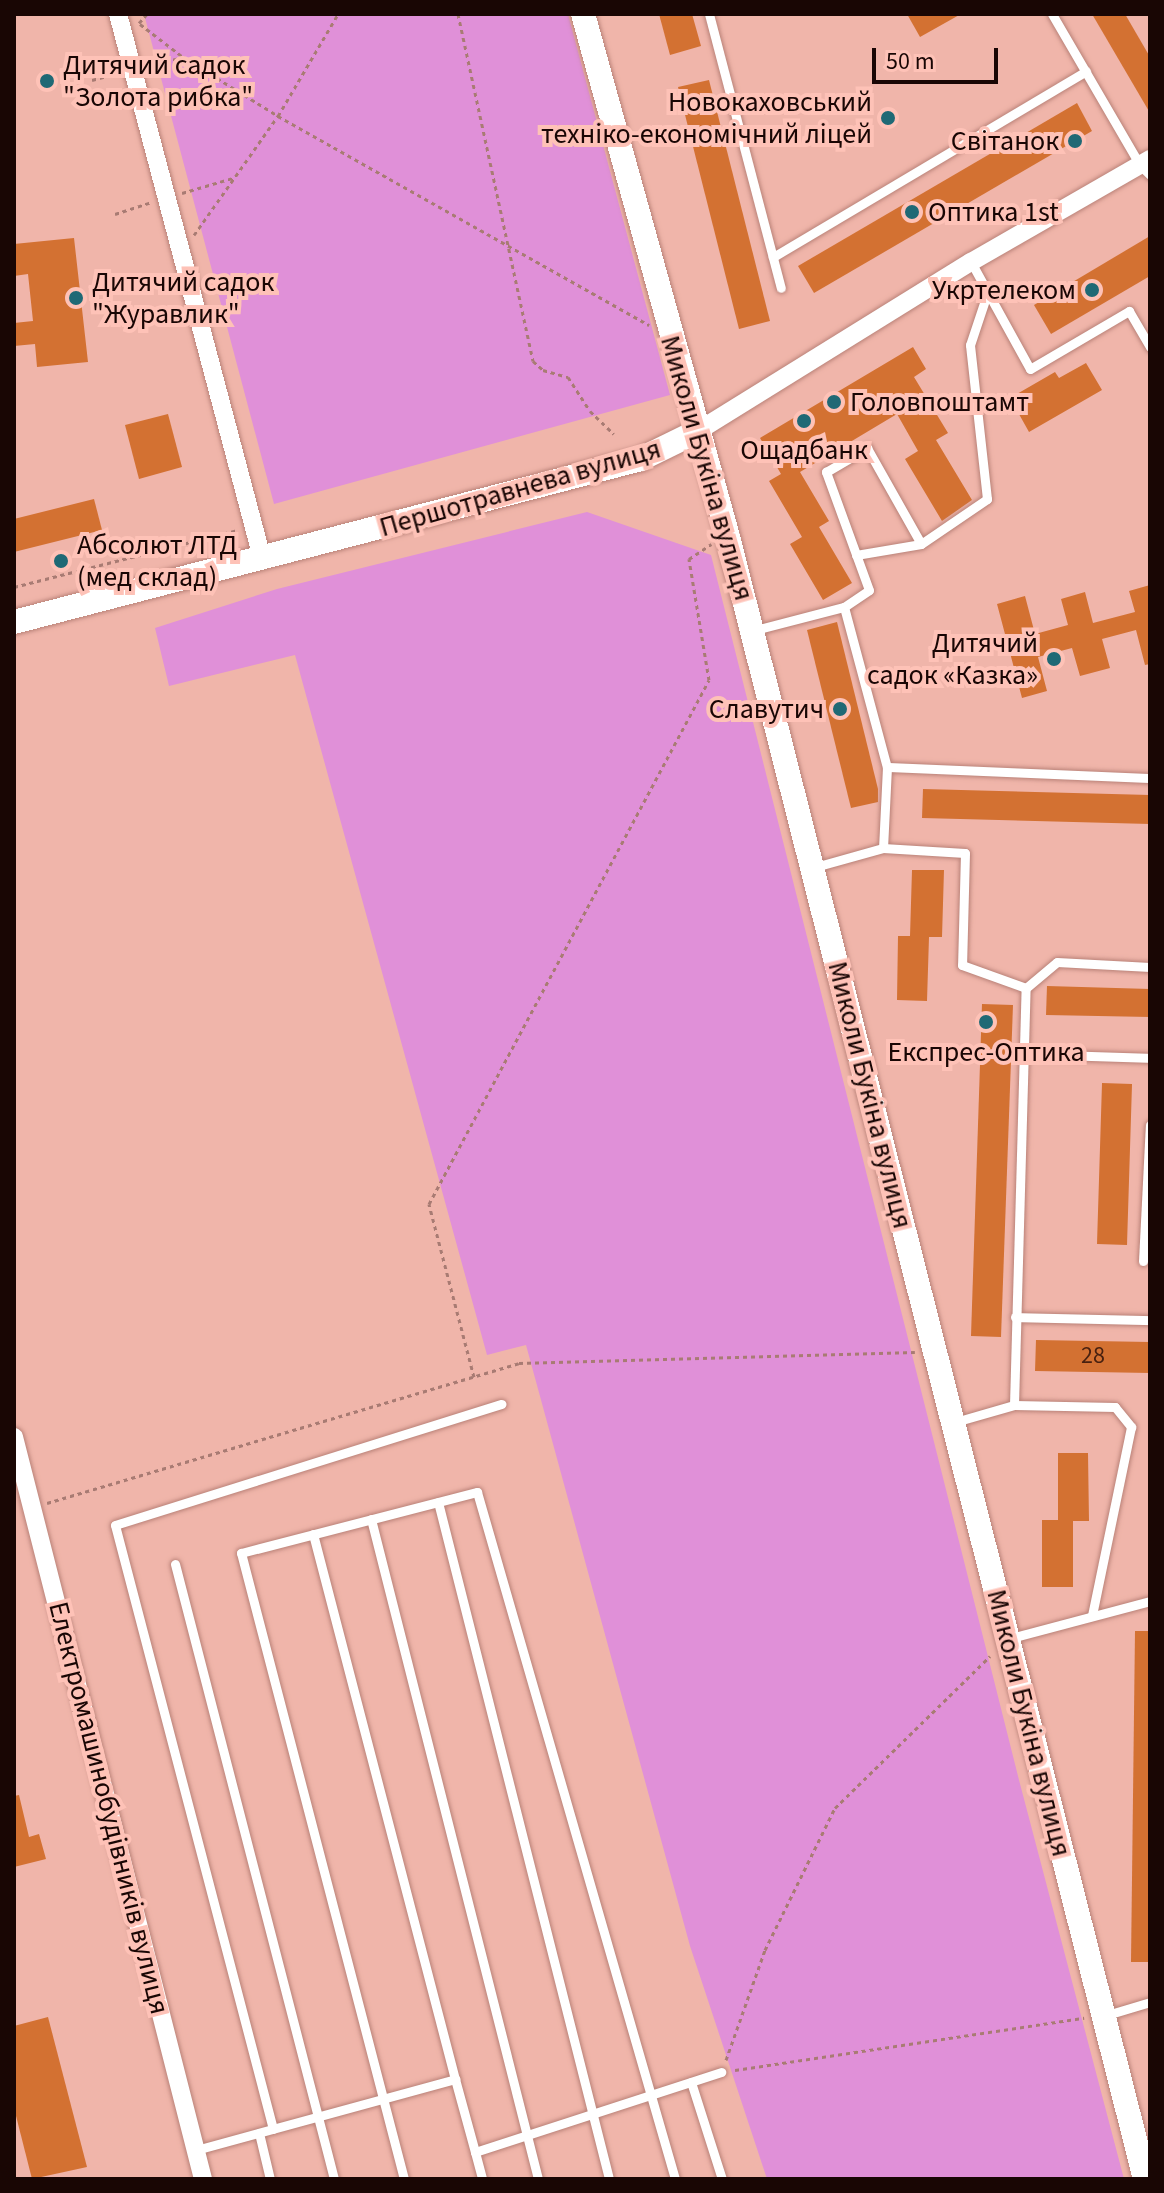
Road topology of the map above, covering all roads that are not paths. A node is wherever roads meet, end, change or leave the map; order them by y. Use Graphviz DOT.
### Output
graph roads {
  1 [pos="583,14"];
  2 [pos="709,14"];
  3 [pos="1052,14"];
  4 [pos="124,16"];
  5 [pos="1086,71"];
  6 [pos="1147,166"];
  7 [pos="773,257"];
  8 [pos="971,262"];
  9 [pos="781,288"];
  10 [pos="988,291"];
  11 [pos="1150,347"];
  12 [pos="698,431"];
  13 [pos="921,544"];
  14 [pos="856,555"];
  15 [pos="262,558"];
  16 [pos="844,607"];
  17 [pos="14,622"];
  18 [pos="752,631"];
  19 [pos="887,767"];
  20 [pos="1150,778"];
  21 [pos="883,848"];
  22 [pos="812,868"];
  23 [pos="1150,967"];
  24 [pos="1026,988"];
  25 [pos="1024,1054"];
  26 [pos="1150,1058"];
  27 [pos="1150,1125"];
  28 [pos="1143,1261"];
  29 [pos="1015,1317"];
  30 [pos="1150,1320"];
  31 [pos="502,1404"];
  32 [pos="1014,1405"];
  33 [pos="953,1423"];
  34 [pos="14,1437"];
  35 [pos="438,1502"];
  36 [pos="371,1519"];
  37 [pos="313,1534"];
  38 [pos="175,1564"];
  39 [pos="1150,1601"];
  40 [pos="1092,1615"];
  41 [pos="1008,1639"];
  42 [pos="1150,2002"];
  43 [pos="1103,2016"];
  44 [pos="721,2072"];
  45 [pos="455,2079"];
  46 [pos="691,2082"];
  47 [pos="652,2095"];
  48 [pos="384,2099"];
  49 [pos="591,2114"];
  50 [pos="319,2117"];
  51 [pos="273,2129"];
  52 [pos="259,2133"];
  53 [pos="526,2135"];
  54 [pos="196,2150"];
  55 [pos="475,2152"];
  56 [pos="1145,2167"];
  57 [pos="203,2179"];
  58 [pos="270,2179"];
  59 [pos="334,2179"];
  60 [pos="404,2179"];
  61 [pos="482,2179"];
  62 [pos="538,2179"];
  63 [pos="609,2179"];
  64 [pos="675,2179"];
  65 [pos="722,2179"];
  1 -- 12 [label="street, Миколи Букіна вулиця"];
  2 -- 7 [label="lane"];
  3 -- 5 [label="lane"];
  4 -- 15 [label="street"];
  5 -- 6 [label="lane"];
  5 -- 7 [label="lane"];
  6 -- 8 [label="street, Першотравнева вулиця"];
  7 -- 9 [label="lane"];
  8 -- 10 [label="lane"];
  8 -- 12 [label="street, Першотравнева вулиця"];
  10 -- 11 [label="lane"];
  10 -- 13 [label="lane"];
  12 -- 15 [label="street, Першотравнева вулиця"];
  12 -- 18 [label="street, Миколи Букіна вулиця"];
  13 -- 14 [label="lane"];
  13 -- 14 [label="lane"];
  14 -- 16 [label="lane"];
  15 -- 17 [label="street, Першотравнева вулиця"];
  16 -- 18 [label="lane"];
  16 -- 19 [label="lane"];
  18 -- 22 [label="street, Миколи Букіна вулиця"];
  19 -- 20 [label="lane"];
  19 -- 21 [label="lane"];
  21 -- 22 [label="lane"];
  21 -- 24 [label="lane"];
  22 -- 33 [label="street, Миколи Букіна вулиця"];
  23 -- 24 [label="lane"];
  24 -- 25 [label="lane"];
  25 -- 26 [label="lane"];
  25 -- 29 [label="lane"];
  27 -- 28 [label="lane"];
  29 -- 30 [label="lane"];
  29 -- 32 [label="lane"];
  31 -- 51 [label="lane"];
  32 -- 33 [label="lane"];
  32 -- 40 [label="lane"];
  33 -- 41 [label="street, Миколи Букіна вулиця"];
  34 -- 54 [label="street, Електромашинобудівників вулиця"];
  35 -- 36 [label="lane"];
  35 -- 47 [label="lane"];
  35 -- 49 [label="lane"];
  36 -- 37 [label="lane"];
  36 -- 53 [label="lane"];
  37 -- 45 [label="lane"];
  37 -- 48 [label="lane"];
  38 -- 50 [label="lane"];
  39 -- 40 [label="lane"];
  40 -- 41 [label="lane"];
  41 -- 43 [label="street, Миколи Букіна вулиця"];
  42 -- 43 [label="lane"];
  43 -- 56 [label="street, Миколи Букіна вулиця"];
  44 -- 46 [label="lane"];
  45 -- 48 [label="lane"];
  45 -- 55 [label="lane"];
  46 -- 47 [label="lane"];
  46 -- 65 [label="lane"];
  47 -- 49 [label="lane"];
  47 -- 64 [label="lane"];
  48 -- 50 [label="lane"];
  48 -- 60 [label="lane"];
  49 -- 53 [label="lane"];
  49 -- 63 [label="lane"];
  50 -- 51 [label="lane"];
  50 -- 59 [label="lane"];
  51 -- 52 [label="lane"];
  52 -- 54 [label="lane"];
  52 -- 58 [label="lane"];
  53 -- 55 [label="lane"];
  53 -- 62 [label="lane"];
  54 -- 57 [label="street, Електромашинобудівників вулиця"];
  55 -- 61 [label="lane"];
}
